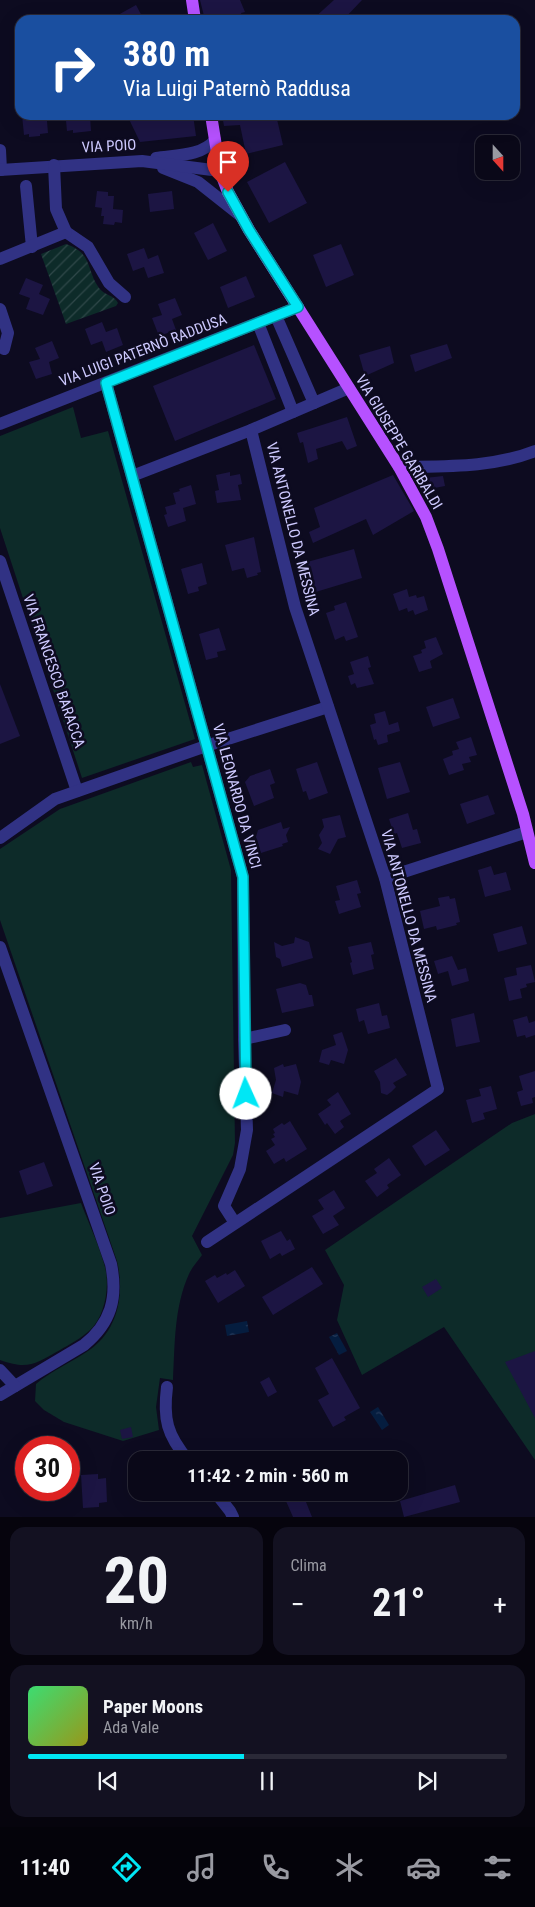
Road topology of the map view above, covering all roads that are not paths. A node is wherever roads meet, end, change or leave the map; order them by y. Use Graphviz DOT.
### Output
graph roads {
  1 [pos="192,0"];
  2 [pos="194,15"];
  3 [pos="212,120"];
  4 [pos="215,140"];
  5 [pos="0,150"];
  6 [pos="142,161"];
  7 [pos="54,166"];
  8 [pos="1,170"];
  9 [pos="220,171"];
  10 [pos="26,186"];
  11 [pos="241,216"];
  12 [pos="66,232"];
  13 [pos="32,247"];
  14 [pos="0,259"];
  15 [pos="125,297"];
  16 [pos="298,307"];
  17 [pos="0,309"];
  18 [pos="276,316"];
  19 [pos="258,323"];
  20 [pos="4,348"];
  21 [pos="106,383"];
  22 [pos="349,388"];
  23 [pos="314,403"];
  24 [pos="293,412"];
  25 [pos="0,424"];
  26 [pos="252,430"];
  27 [pos="535,451"];
  28 [pos="399,467"];
  29 [pos="132,476"];
  30 [pos="0,561"];
  31 [pos="328,706"];
  32 [pos="206,746"];
  33 [pos="77,791"];
  34 [pos="527,832"];
  35 [pos="0,838"];
  36 [pos="535,863"];
  37 [pos="385,878"];
  38 [pos="0,947"];
  39 [pos="285,1030"];
  40 [pos="244,1039"];
  41 [pos="235,1223"];
  42 [pos="207,1242"];
  43 [pos="0,1370"];
  44 [pos="15,1386"];
  45 [pos="167,1387"];
  46 [pos="0,1395"];
  47 [pos="180,1451"];
  48 [pos="222,1501"];
  49 [pos="233,1517"];
  1 -- 2 [label="main road"];
  3 -- 4 [label="main road, VIA GIUSEPPE GARIBALDI"];
  4 -- 6 [label="street"];
  4 -- 9 [label="main road, VIA GIUSEPPE GARIBALDI"];
  5 -- 8 [label="street"];
  6 -- 7 [label="street, VIA POIO"];
  6 -- 9 [label="street, VIA POIO"];
  6 -- 11 [label="street"];
  7 -- 8 [label="street, VIA POIO"];
  7 -- 12 [label="street"];
  9 -- 11 [label="main road, VIA GIUSEPPE GARIBALDI"];
  10 -- 13 [label="street"];
  11 -- 16 [label="main road, VIA GIUSEPPE GARIBALDI"];
  12 -- 13 [label="street"];
  12 -- 15 [label="street"];
  13 -- 14 [label="street"];
  16 -- 18 [label="street, VIA LUIGI PATERNÒ RADDUSA"];
  16 -- 22 [label="main road, VIA GIUSEPPE GARIBALDI"];
  17 -- 20 [label="street"];
  18 -- 19 [label="street, VIA LUIGI PATERNÒ RADDUSA"];
  18 -- 23 [label="street"];
  19 -- 21 [label="street, VIA LUIGI PATERNÒ RADDUSA"];
  19 -- 24 [label="street"];
  21 -- 25 [label="street, VIA LUIGI PATERNÒ RADDUSA"];
  21 -- 29 [label="street, VIA LEONARDO DA VINCI"];
  22 -- 23 [label="street"];
  22 -- 28 [label="main road, VIA GIUSEPPE GARIBALDI"];
  23 -- 24 [label="street"];
  24 -- 26 [label="street"];
  26 -- 29 [label="street"];
  26 -- 31 [label="street, VIA ANTONELLO DA MESSINA"];
  27 -- 28 [label="street"];
  28 -- 34 [label="main road, VIA GIUSEPPE GARIBALDI"];
  29 -- 32 [label="street, VIA LEONARDO DA VINCI"];
  30 -- 33 [label="street, VIA FRANCESCO BARACCA"];
  31 -- 32 [label="street"];
  31 -- 37 [label="street, VIA ANTONELLO DA MESSINA"];
  32 -- 33 [label="street"];
  32 -- 40 [label="street, VIA LEONARDO DA VINCI"];
  33 -- 35 [label="street"];
  34 -- 36 [label="main road, VIA GIUSEPPE GARIBALDI"];
  34 -- 37 [label="street"];
  37 -- 41 [label="street, VIA ANTONELLO DA MESSINA"];
  38 -- 44 [label="street, VIA POIO"];
  39 -- 40 [label="street"];
  40 -- 41 [label="street, VIA LEONARDO DA VINCI"];
  41 -- 42 [label="street, VIA ANTONELLO DA MESSINA"];
  43 -- 44 [label="street"];
  44 -- 46 [label="street, VIA POIO"];
  45 -- 47 [label="street"];
  48 -- 49 [label="street"];
}
